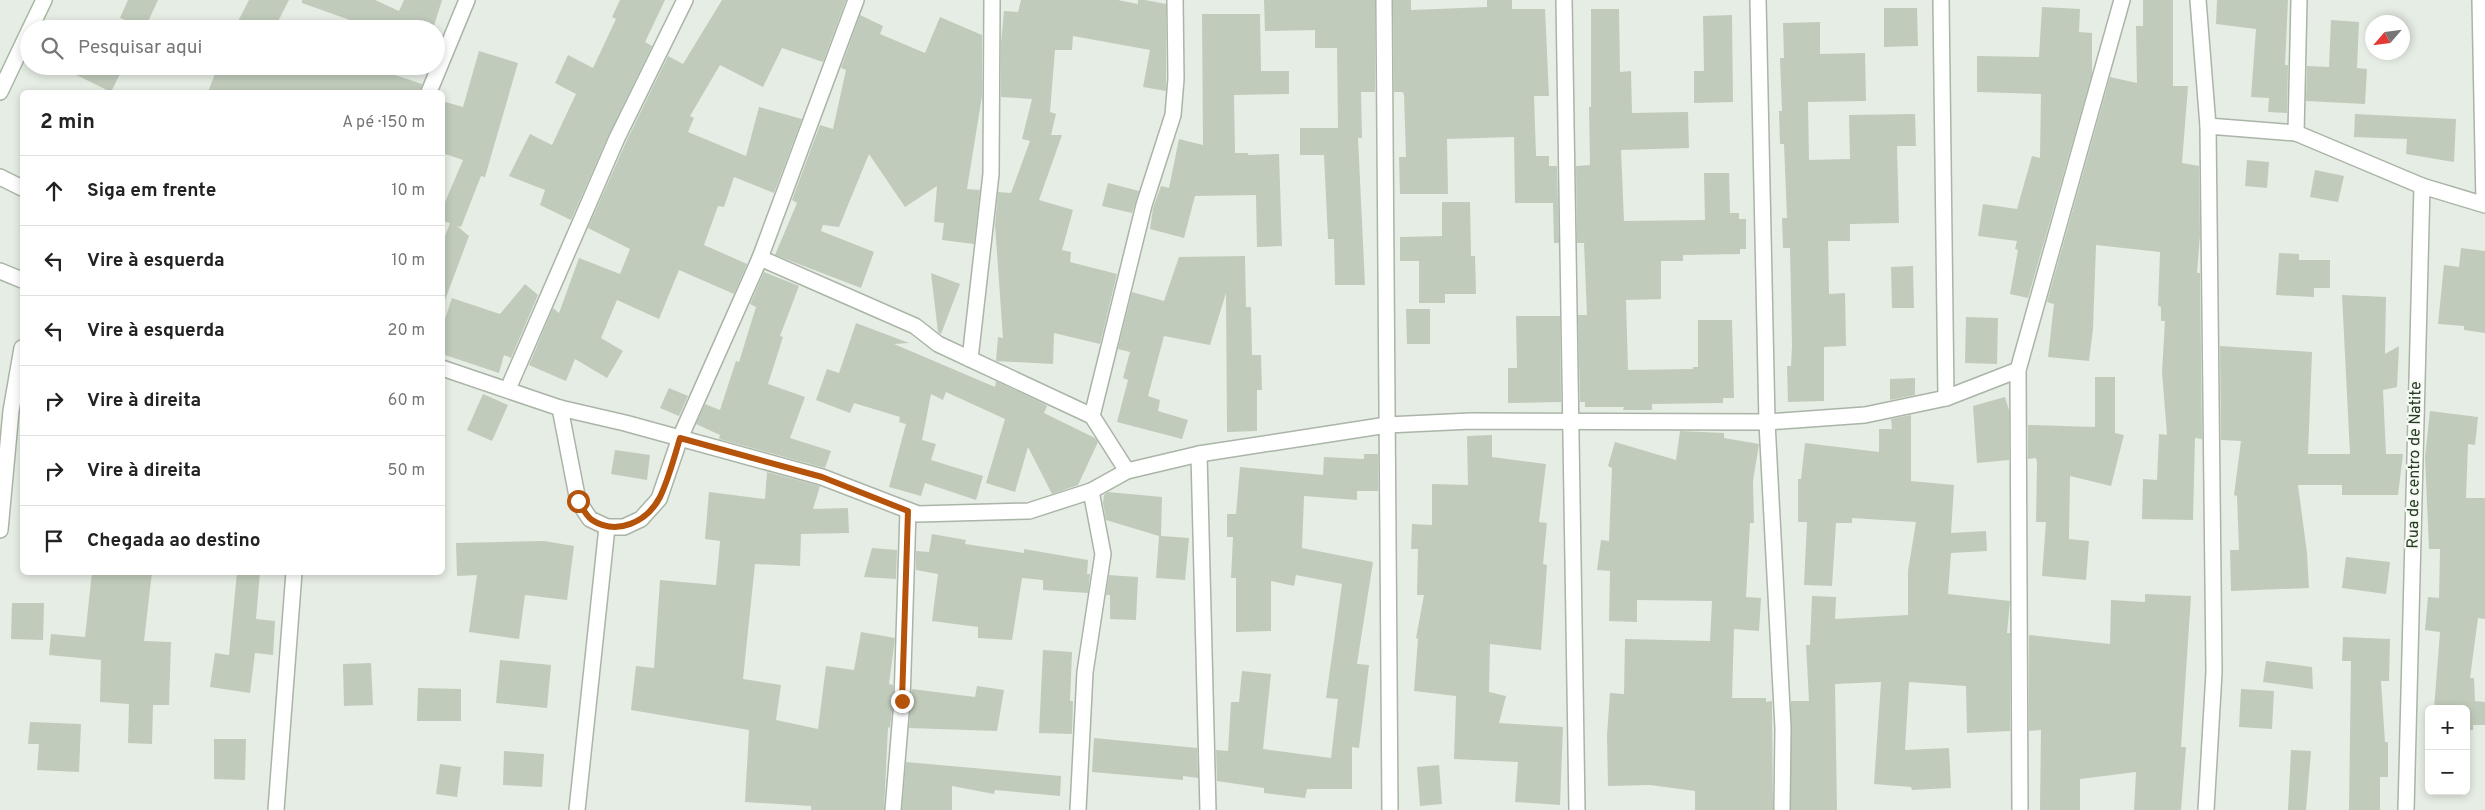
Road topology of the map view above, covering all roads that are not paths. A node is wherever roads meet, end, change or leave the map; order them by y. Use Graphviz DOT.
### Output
graph roads {
  1 [pos="44,0"];
  2 [pos="467,0"];
  3 [pos="685,0"];
  4 [pos="856,0"];
  5 [pos="992,0"];
  6 [pos="1175,0"];
  7 [pos="1384,0"];
  8 [pos="1564,0"];
  9 [pos="1758,0"];
  10 [pos="1941,0"];
  11 [pos="2122,0"];
  12 [pos="2198,0"];
  13 [pos="2299,0"];
  14 [pos="2480,0"];
  15 [pos="34,20"];
  16 [pos="20,49"];
  17 [pos="445,53"];
  18 [pos="436,75"];
  19 [pos="430,90"];
  20 [pos="0,92"];
  21 [pos="2208,126"];
  22 [pos="2296,133"];
  23 [pos="0,177"];
  24 [pos="2422,186"];
  25 [pos="20,187"];
  26 [pos="2484,205"];
  27 [pos="760,258"];
  28 [pos="0,271"];
  29 [pos="20,279"];
  30 [pos="970,359"];
  31 [pos="20,361"];
  32 [pos="445,369"];
  33 [pos="2018,370"];
  34 [pos="508,389"];
  35 [pos="1946,398"];
  36 [pos="560,408"];
  37 [pos="1092,416"];
  38 [pos="1571,422"];
  39 [pos="1767,422"];
  40 [pos="1387,425"];
  41 [pos="680,438"];
  42 [pos="1199,454"];
  43 [pos="1127,471"];
  44 [pos="1091,491"];
  45 [pos="908,511"];
  46 [pos="606,527"];
  47 [pos="0,530"];
  48 [pos="294,575"];
  49 [pos="276,810"];
  50 [pos="577,810"];
  51 [pos="893,810"];
  52 [pos="1078,810"];
  53 [pos="1208,810"];
  54 [pos="1390,810"];
  55 [pos="1577,810"];
  56 [pos="1782,810"];
  57 [pos="2020,810"];
  58 [pos="2206,810"];
  59 [pos="2406,810"];
  1 -- 15 [label="street"];
  2 -- 17 [label="street"];
  3 -- 34 [label="street"];
  4 -- 27 [label="street"];
  5 -- 30 [label="street"];
  6 -- 37 [label="street"];
  7 -- 40 [label="street"];
  8 -- 38 [label="street"];
  9 -- 39 [label="street"];
  10 -- 35 [label="street"];
  11 -- 33 [label="street"];
  12 -- 21 [label="street"];
  13 -- 22 [label="street"];
  14 -- 26 [label="street"];
  16 -- 20 [label="street"];
  18 -- 19 [label="street"];
  21 -- 22 [label="street"];
  21 -- 58 [label="street"];
  22 -- 24 [label="street"];
  23 -- 25 [label="street"];
  24 -- 26 [label="street"];
  24 -- 59 [label="street, Rua de centro de Natite"];
  27 -- 30 [label="street"];
  27 -- 41 [label="street"];
  28 -- 29 [label="street"];
  30 -- 37 [label="street"];
  31 -- 47 [label="street"];
  32 -- 34 [label="street"];
  33 -- 35 [label="street"];
  33 -- 57 [label="street"];
  34 -- 36 [label="street"];
  35 -- 39 [label="street"];
  36 -- 41 [label="street"];
  36 -- 46 [label="street"];
  37 -- 43 [label="street"];
  38 -- 39 [label="street"];
  38 -- 40 [label="street"];
  38 -- 55 [label="street"];
  39 -- 56 [label="street"];
  40 -- 42 [label="street"];
  40 -- 54 [label="street"];
  41 -- 45 [label="street"];
  41 -- 46 [label="street"];
  42 -- 43 [label="street"];
  42 -- 53 [label="street"];
  43 -- 44 [label="street"];
  44 -- 45 [label="street"];
  44 -- 52 [label="street"];
  45 -- 51 [label="street"];
  46 -- 50 [label="street"];
  48 -- 49 [label="street"];
}
